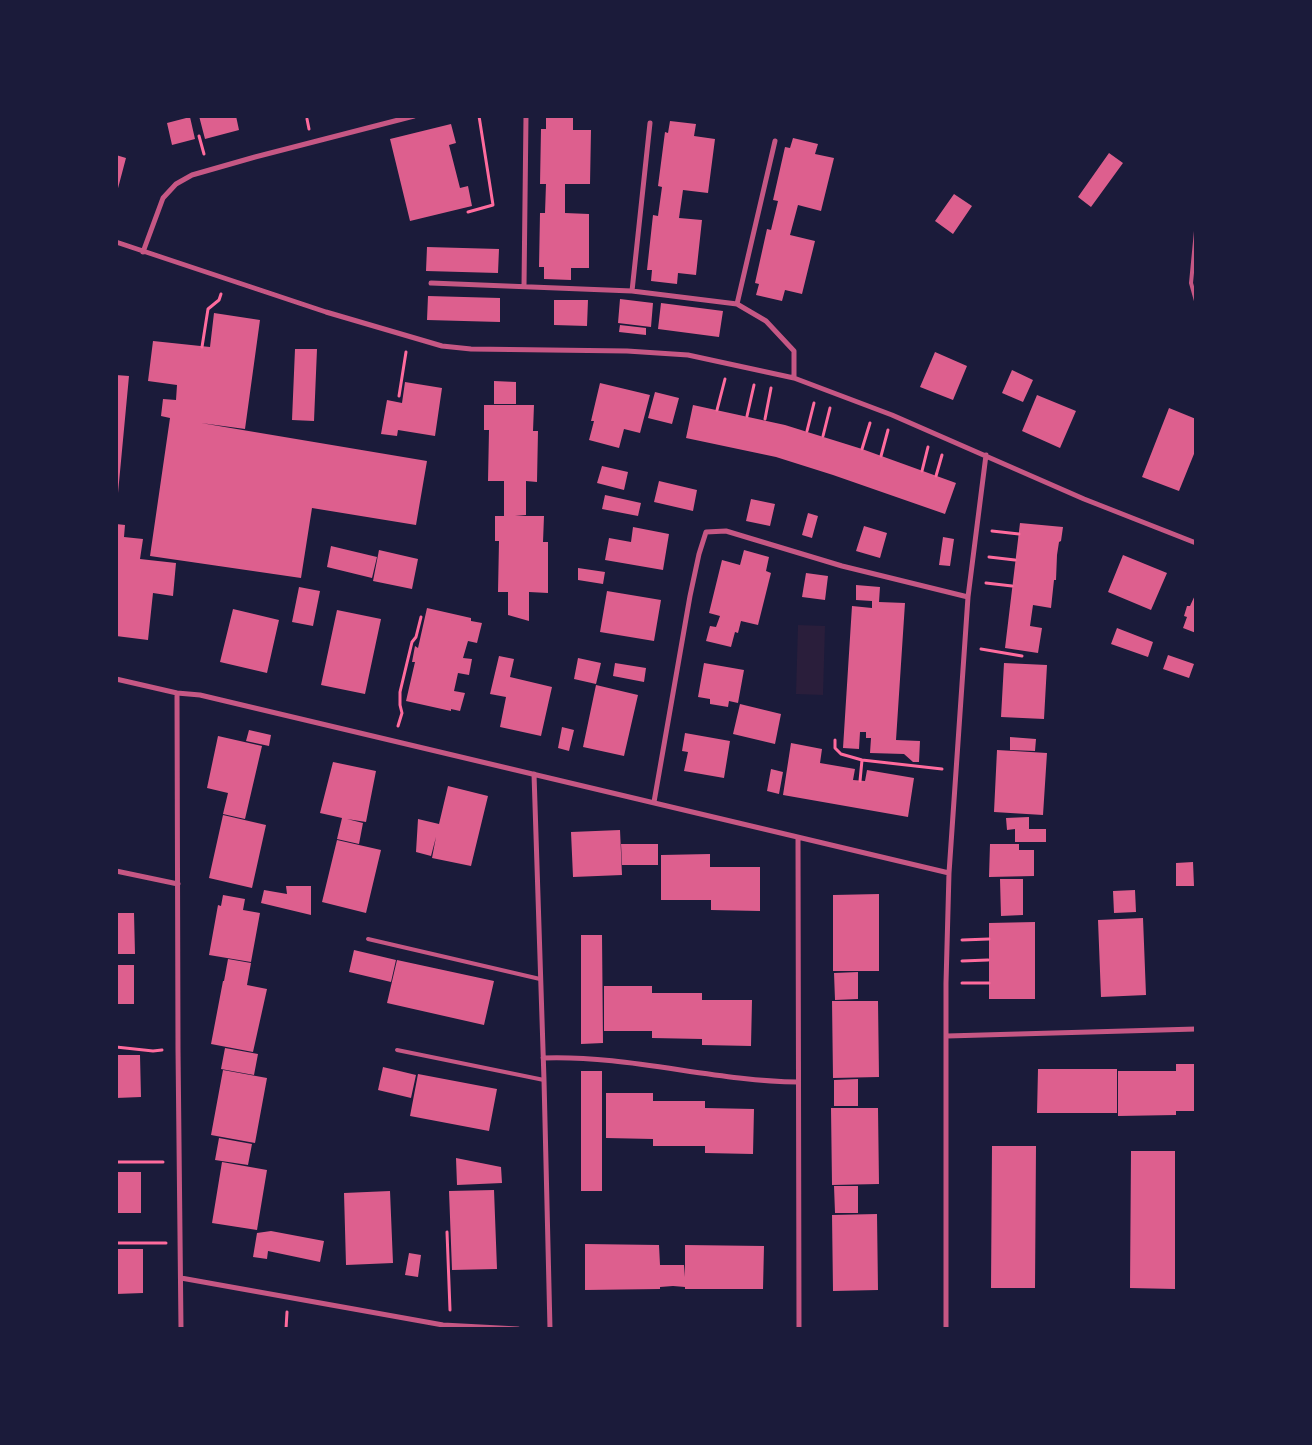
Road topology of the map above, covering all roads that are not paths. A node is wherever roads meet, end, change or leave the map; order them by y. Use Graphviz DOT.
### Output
graph roads {
  1 [pos="414,116"];
  2 [pos="526,116"];
  3 [pos="650,123"];
  4 [pos="774,141"];
  5 [pos="1196,231"];
  6 [pos="116,242"];
  7 [pos="143,252"];
  8 [pos="431,283"];
  9 [pos="524,286"];
  10 [pos="632,291"];
  11 [pos="1196,301"];
  12 [pos="737,304"];
  13 [pos="794,378"];
  14 [pos="986,455"];
  15 [pos="1196,543"];
  16 [pos="968,597"];
  17 [pos="116,679"];
  18 [pos="177,693"];
  19 [pos="534,774"];
  20 [pos="654,802"];
  21 [pos="798,838"];
  22 [pos="116,871"];
  23 [pos="949,873"];
  24 [pos="178,884"];
  25 [pos="368,939"];
  26 [pos="540,979"];
  27 [pos="1196,1029"];
  28 [pos="947,1036"];
  29 [pos="398,1050"];
  30 [pos="543,1058"];
  31 [pos="544,1080"];
  32 [pos="798,1082"];
  33 [pos="181,1278"];
  34 [pos="181,1329"];
  35 [pos="518,1329"];
  36 [pos="550,1329"];
  37 [pos="799,1329"];
  38 [pos="946,1329"];
  1 -- 7 [label="street"];
  2 -- 9 [label="street"];
  3 -- 10 [label="street"];
  4 -- 12 [label="street"];
  5 -- 11 [label="lane"];
  6 -- 7 [label="street"];
  7 -- 13 [label="street"];
  8 -- 9 [label="street"];
  9 -- 10 [label="street"];
  10 -- 12 [label="street"];
  12 -- 13 [label="street"];
  13 -- 14 [label="street"];
  14 -- 15 [label="street"];
  14 -- 16 [label="street"];
  16 -- 20 [label="street"];
  16 -- 23 [label="street"];
  17 -- 18 [label="street"];
  18 -- 19 [label="street"];
  18 -- 24 [label="street"];
  19 -- 20 [label="street"];
  19 -- 26 [label="street"];
  20 -- 21 [label="street"];
  21 -- 23 [label="street"];
  21 -- 32 [label="street"];
  22 -- 24 [label="street"];
  23 -- 28 [label="street"];
  24 -- 33 [label="street"];
  25 -- 26 [label="lane"];
  26 -- 30 [label="street"];
  27 -- 28 [label="street"];
  28 -- 38 [label="street"];
  29 -- 31 [label="lane"];
  30 -- 31 [label="street"];
  30 -- 32 [label="street"];
  31 -- 36 [label="street"];
  32 -- 37 [label="street"];
  33 -- 34 [label="street"];
  33 -- 35 [label="street"];
}
